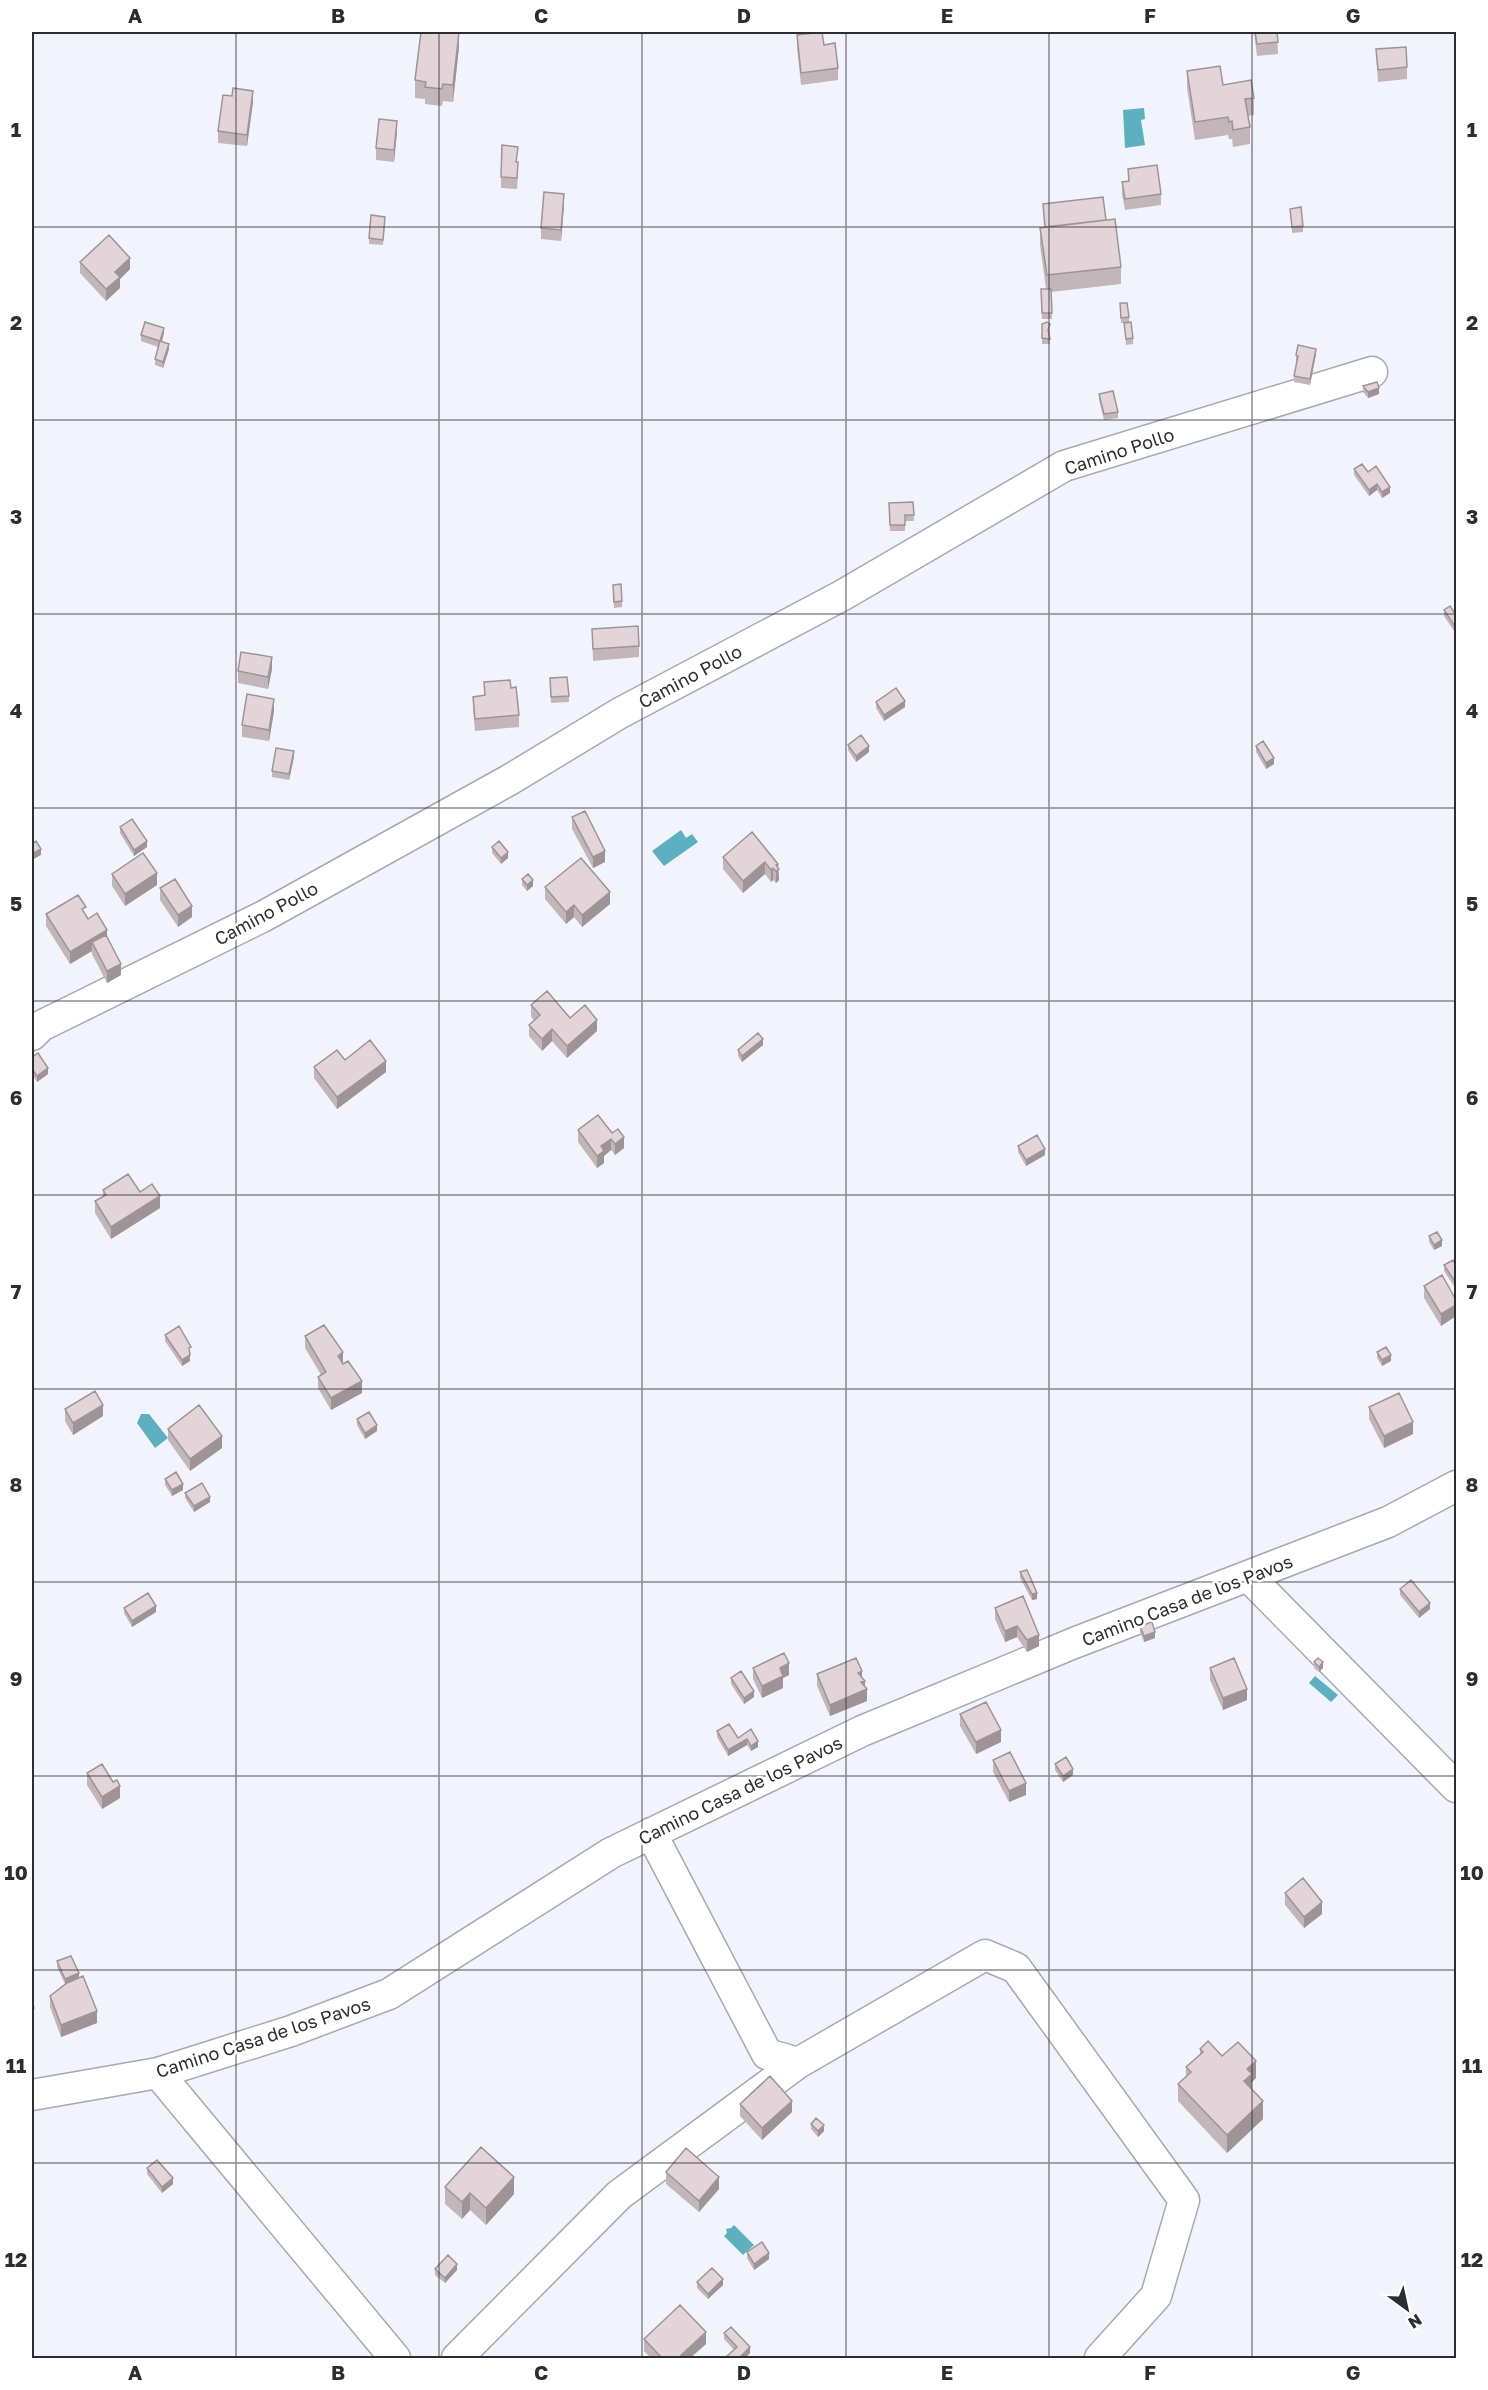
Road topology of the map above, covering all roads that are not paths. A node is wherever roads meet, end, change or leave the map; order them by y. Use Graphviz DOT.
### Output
graph roads {
  1 [pos="1372,372"];
  2 [pos="32,1035"];
  3 [pos="1456,1486"];
  4 [pos="1248,1576"];
  5 [pos="1456,1787"];
  6 [pos="651,1833"];
  7 [pos="798,2063"];
  8 [pos="158,2073"];
  9 [pos="32,2095"];
  10 [pos="395,2358"];
  11 [pos="457,2358"];
  12 [pos="1100,2358"];
  1 -- 2 [label="street, Camino Pollo"];
  3 -- 4 [label="street, Camino Casa de los Pavos"];
  4 -- 5 [label="street"];
  4 -- 6 [label="street, Camino Casa de los Pavos"];
  6 -- 7 [label="street"];
  6 -- 8 [label="street, Camino Casa de los Pavos"];
  7 -- 11 [label="street"];
  7 -- 12 [label="street"];
  8 -- 9 [label="street, Camino Casa de los Pavos"];
  8 -- 10 [label="street"];
}
